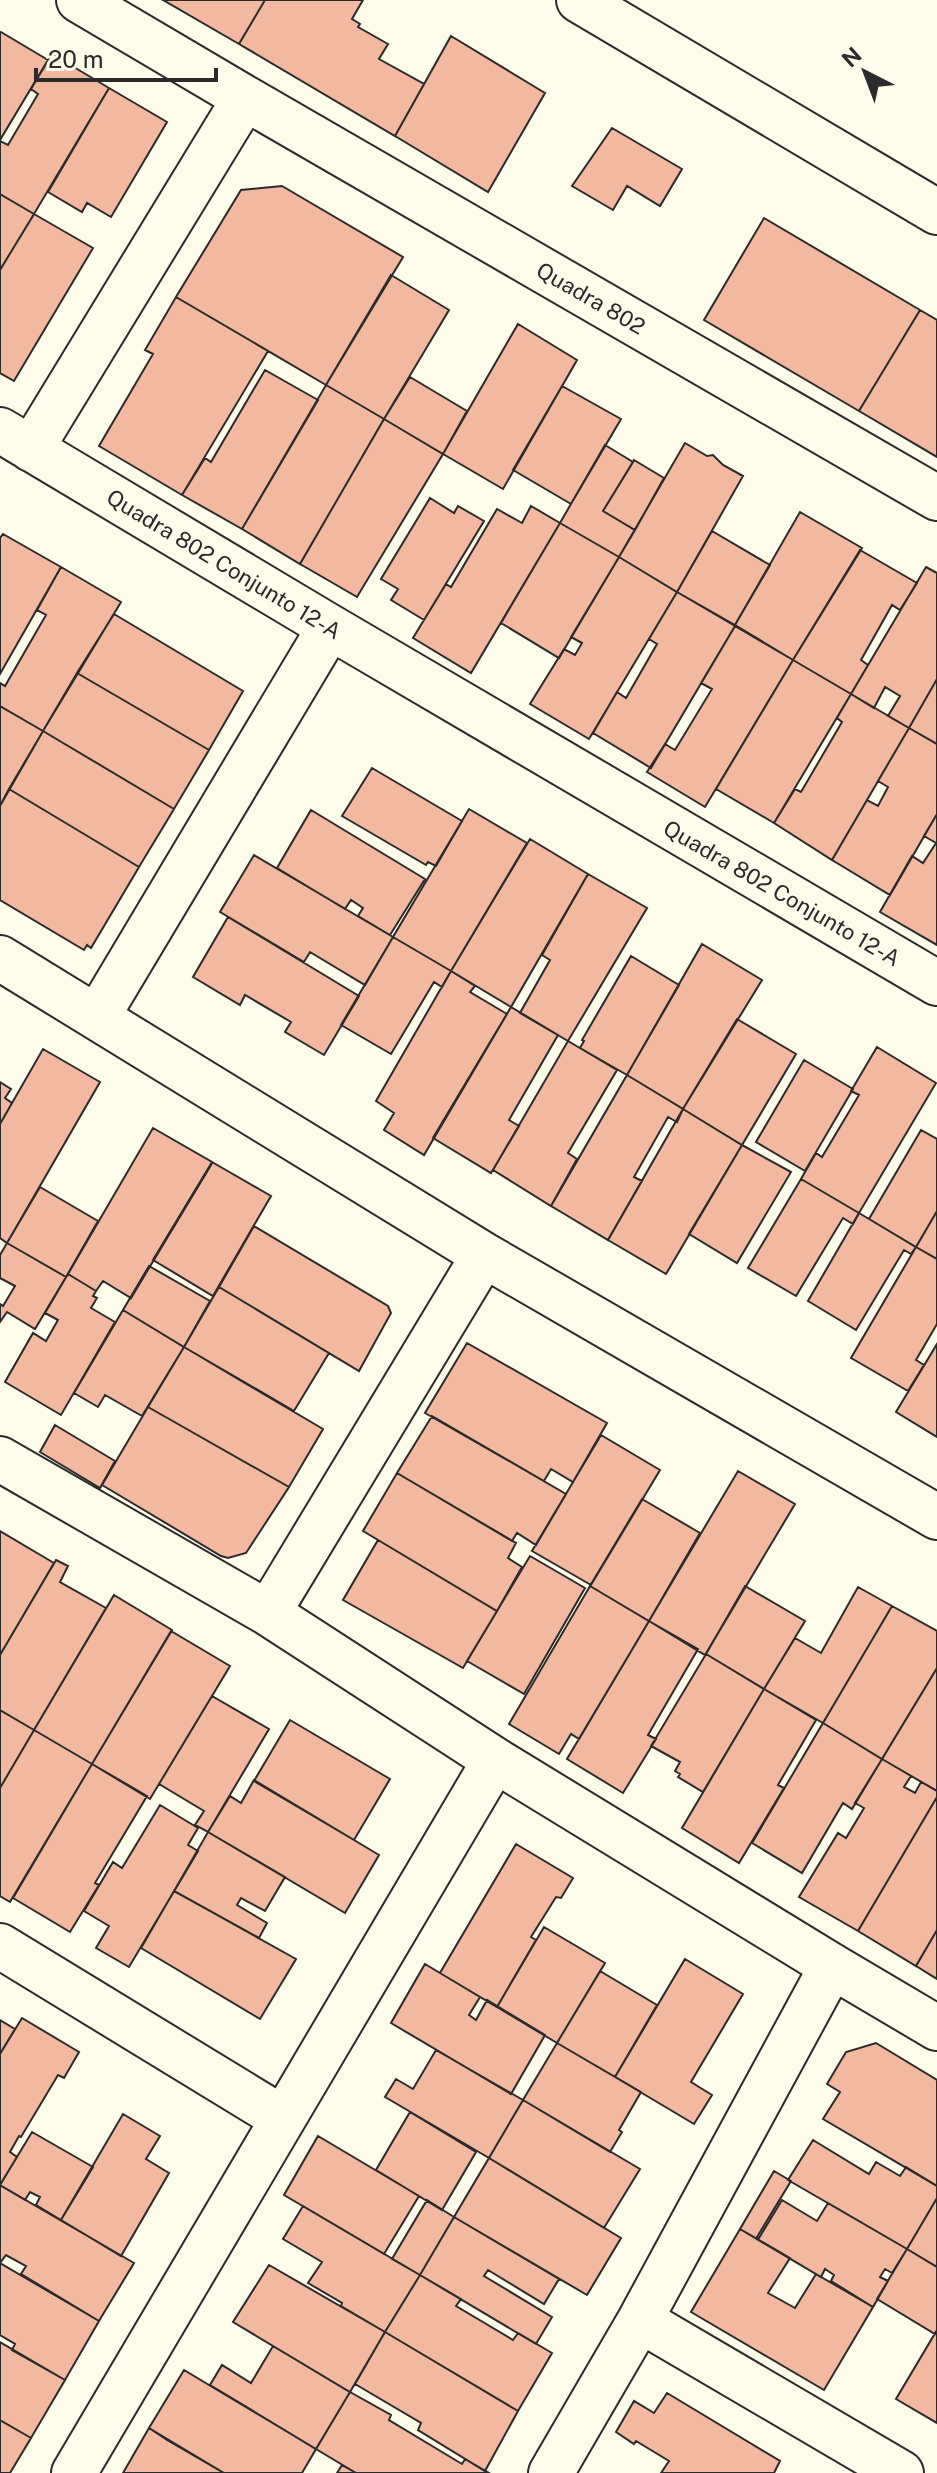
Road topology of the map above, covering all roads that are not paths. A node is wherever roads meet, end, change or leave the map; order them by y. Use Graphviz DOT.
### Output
graph roads {
  1 [pos="79,0"];
  2 [pos="579,0"];
  3 [pos="245,98"];
  4 [pos="937,212"];
  5 [pos="16,439"];
  6 [pos="937,498"];
  7 [pos="330,627"];
  8 [pos="0,958"];
  9 [pos="937,983"];
  10 [pos="97,1017"];
  11 [pos="484,1255"];
  12 [pos="0,1459"];
  13 [pos="937,1517"];
  14 [pos="268,1613"];
  15 [pos="495,1760"];
  16 [pos="0,1946"];
  17 [pos="832,1966"];
  18 [pos="937,2028"];
  19 [pos="282,2118"];
  20 [pos="640,2320"];
  21 [pos="74,2473"];
  22 [pos="551,2473"];
  23 [pos="901,2473"];
  1 -- 3 [label="street"];
  2 -- 4 [label="street"];
  3 -- 5 [label="street, Quadra 802 Conjunto 12-A"];
  3 -- 6 [label="street, Quadra 802"];
  5 -- 7 [label="street, Quadra 802 Conjunto 12-A"];
  7 -- 9 [label="street, Quadra 802 Conjunto 12-A"];
  7 -- 10 [label="street"];
  8 -- 10 [label="street"];
  10 -- 11 [label="street"];
  11 -- 13 [label="street"];
  11 -- 14 [label="street"];
  12 -- 14 [label="street"];
  14 -- 15 [label="street"];
  15 -- 17 [label="street"];
  15 -- 19 [label="street"];
  16 -- 19 [label="street"];
  17 -- 18 [label="street"];
  17 -- 20 [label="street"];
  19 -- 21 [label="street"];
  20 -- 22 [label="street"];
  20 -- 23 [label="street"];
}
